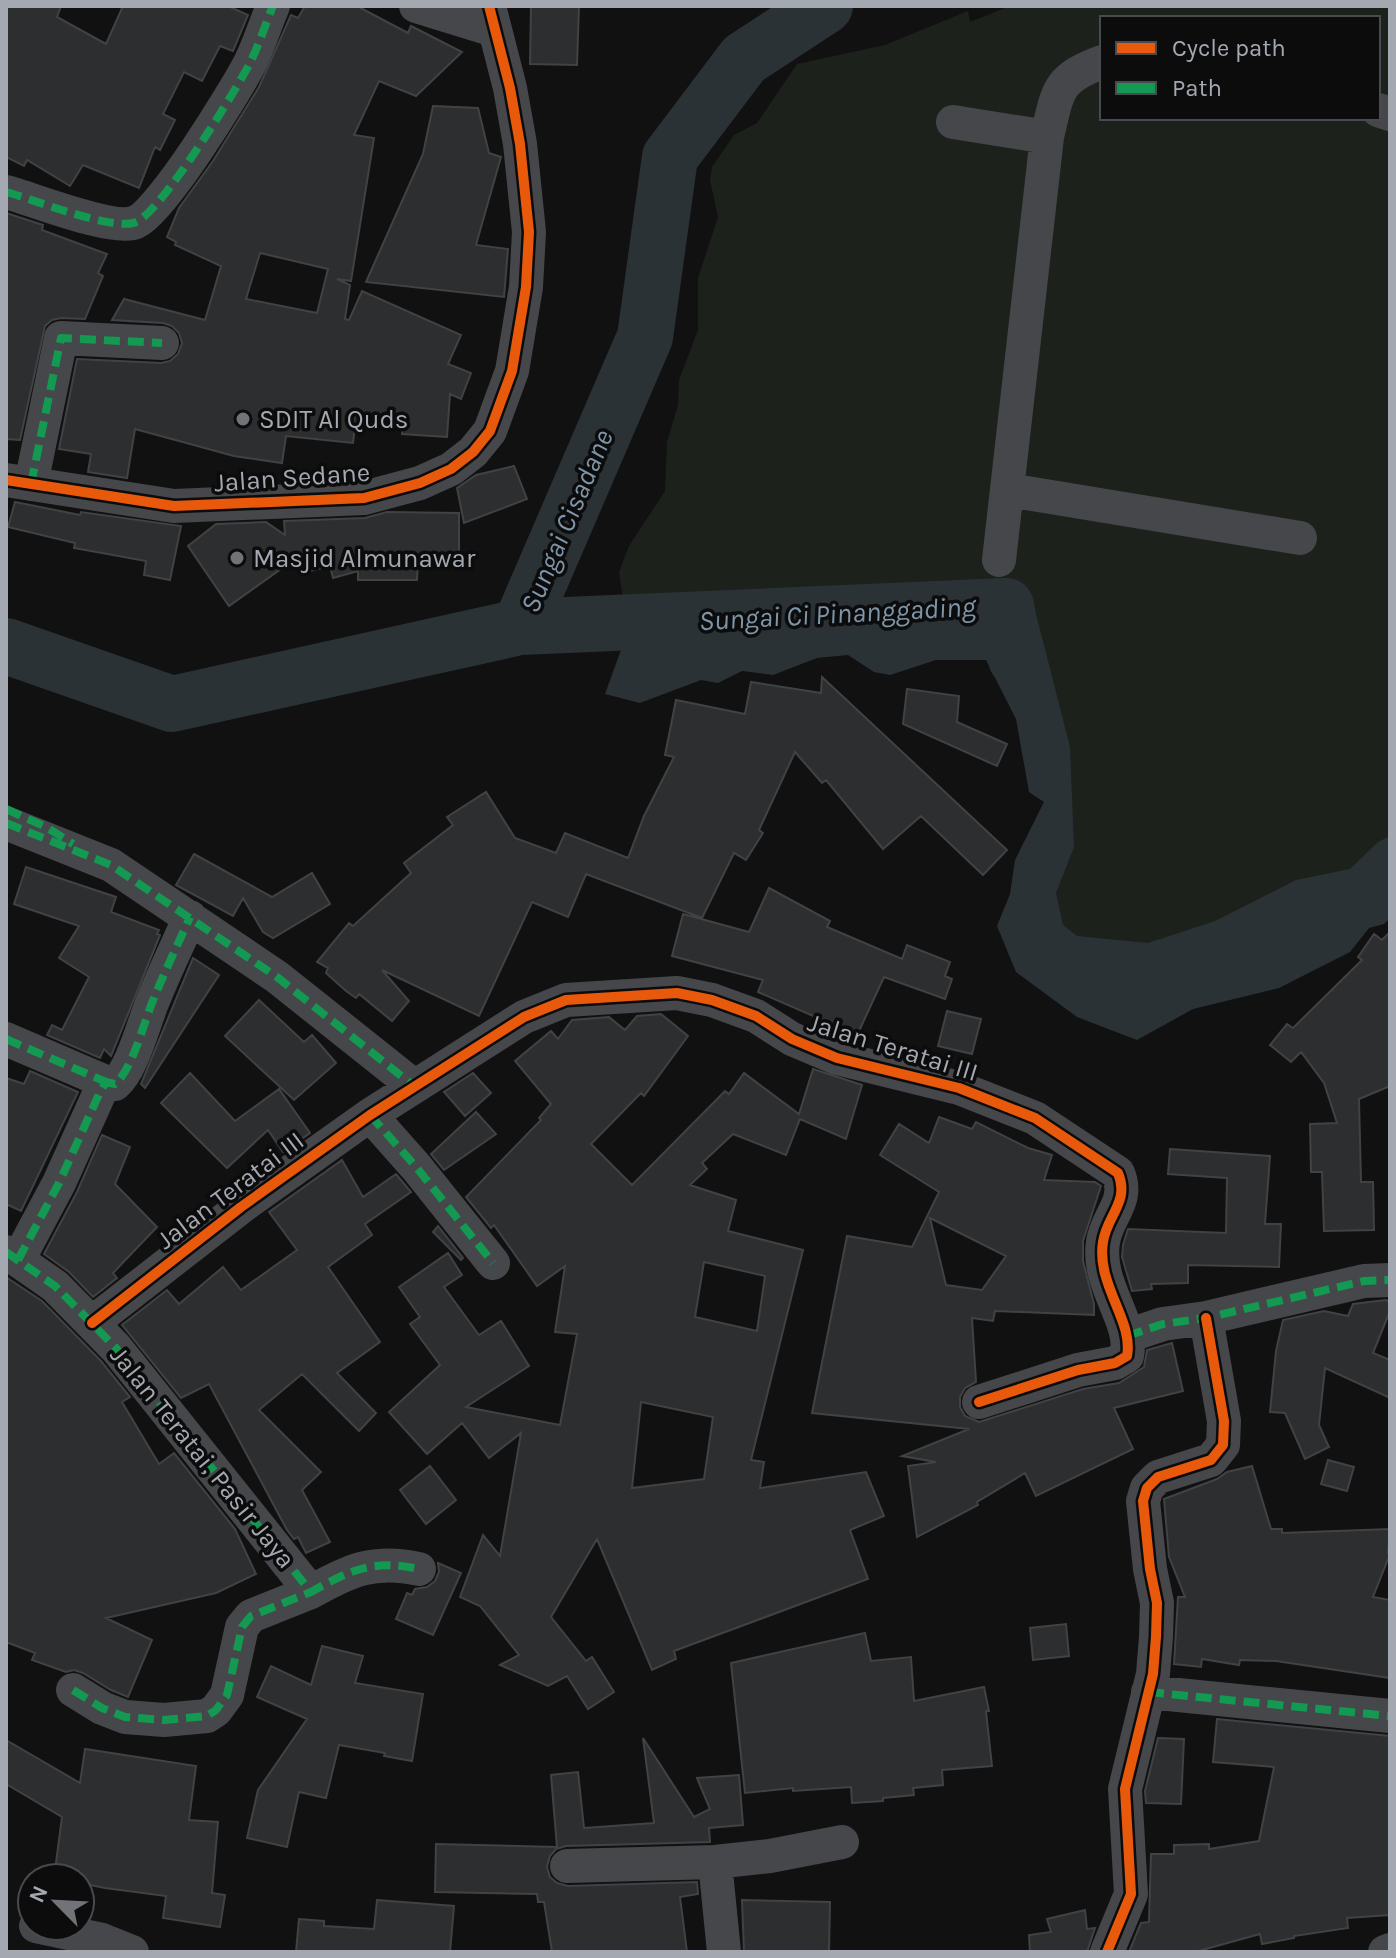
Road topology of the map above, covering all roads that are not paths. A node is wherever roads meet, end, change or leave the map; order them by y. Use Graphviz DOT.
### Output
graph roads {
  1 [pos="273,6"];
  2 [pos="416,6"];
  3 [pos="491,18"];
  4 [pos="1100,63"];
  5 [pos="953,122"];
  6 [pos="1047,137"];
  7 [pos="6,192"];
  8 [pos="162,343"];
  9 [pos="19,482"];
  10 [pos="1008,490"];
  11 [pos="1300,538"];
  12 [pos="999,560"];
  13 [pos="6,809"];
  14 [pos="6,823"];
  15 [pos="78,852"];
  16 [pos="190,917"];
  17 [pos="6,1039"];
  18 [pos="106,1082"];
  19 [pos="414,1086"];
  20 [pos="370,1115"];
  21 [pos="12,1256"];
  22 [pos="493,1263"];
  23 [pos="1390,1280"];
  24 [pos="1206,1318"];
  25 [pos="92,1323"];
  26 [pos="1127,1336"];
  27 [pos="979,1402"];
  28 [pos="419,1569"];
  29 [pos="311,1592"];
  30 [pos="73,1690"];
  31 [pos="1148,1692"];
  32 [pos="1390,1716"];
  33 [pos="842,1842"];
  34 [pos="715,1862"];
  35 [pos="567,1866"];
  36 [pos="96,1939"];
  37 [pos="132,1952"];
  38 [pos="724,1952"];
  39 [pos="1107,1952"];
  1 -- 7 [label="street"];
  2 -- 3 [label="street"];
  3 -- 9 [label="street, Jalan Sedane"];
  4 -- 6 [label="street"];
  5 -- 6 [label="street"];
  6 -- 10 [label="street"];
  8 -- 9 [label="street"];
  10 -- 11 [label="street"];
  10 -- 12 [label="street"];
  13 -- 15 [label="street"];
  14 -- 15 [label="street"];
  15 -- 16 [label="street"];
  16 -- 18 [label="street"];
  16 -- 19 [label="street"];
  17 -- 18 [label="street"];
  18 -- 21 [label="street"];
  19 -- 20 [label="street, Jalan Teratai III"];
  19 -- 26 [label="street, Jalan Teratai III"];
  20 -- 22 [label="street"];
  20 -- 25 [label="street, Jalan Teratai III"];
  21 -- 25 [label="street, Jalan Teratai, Pasir Jaya"];
  23 -- 24 [label="street"];
  24 -- 26 [label="street"];
  24 -- 31 [label="street"];
  25 -- 29 [label="street, Jalan Teratai, Pasir Jaya"];
  26 -- 27 [label="street"];
  28 -- 29 [label="street, Jalan Teratai, Pasir Jaya"];
  29 -- 30 [label="street"];
  31 -- 32 [label="street"];
  31 -- 39 [label="street"];
  33 -- 34 [label="street"];
  34 -- 35 [label="street"];
  34 -- 38 [label="street"];
  36 -- 37 [label="street"];
}
